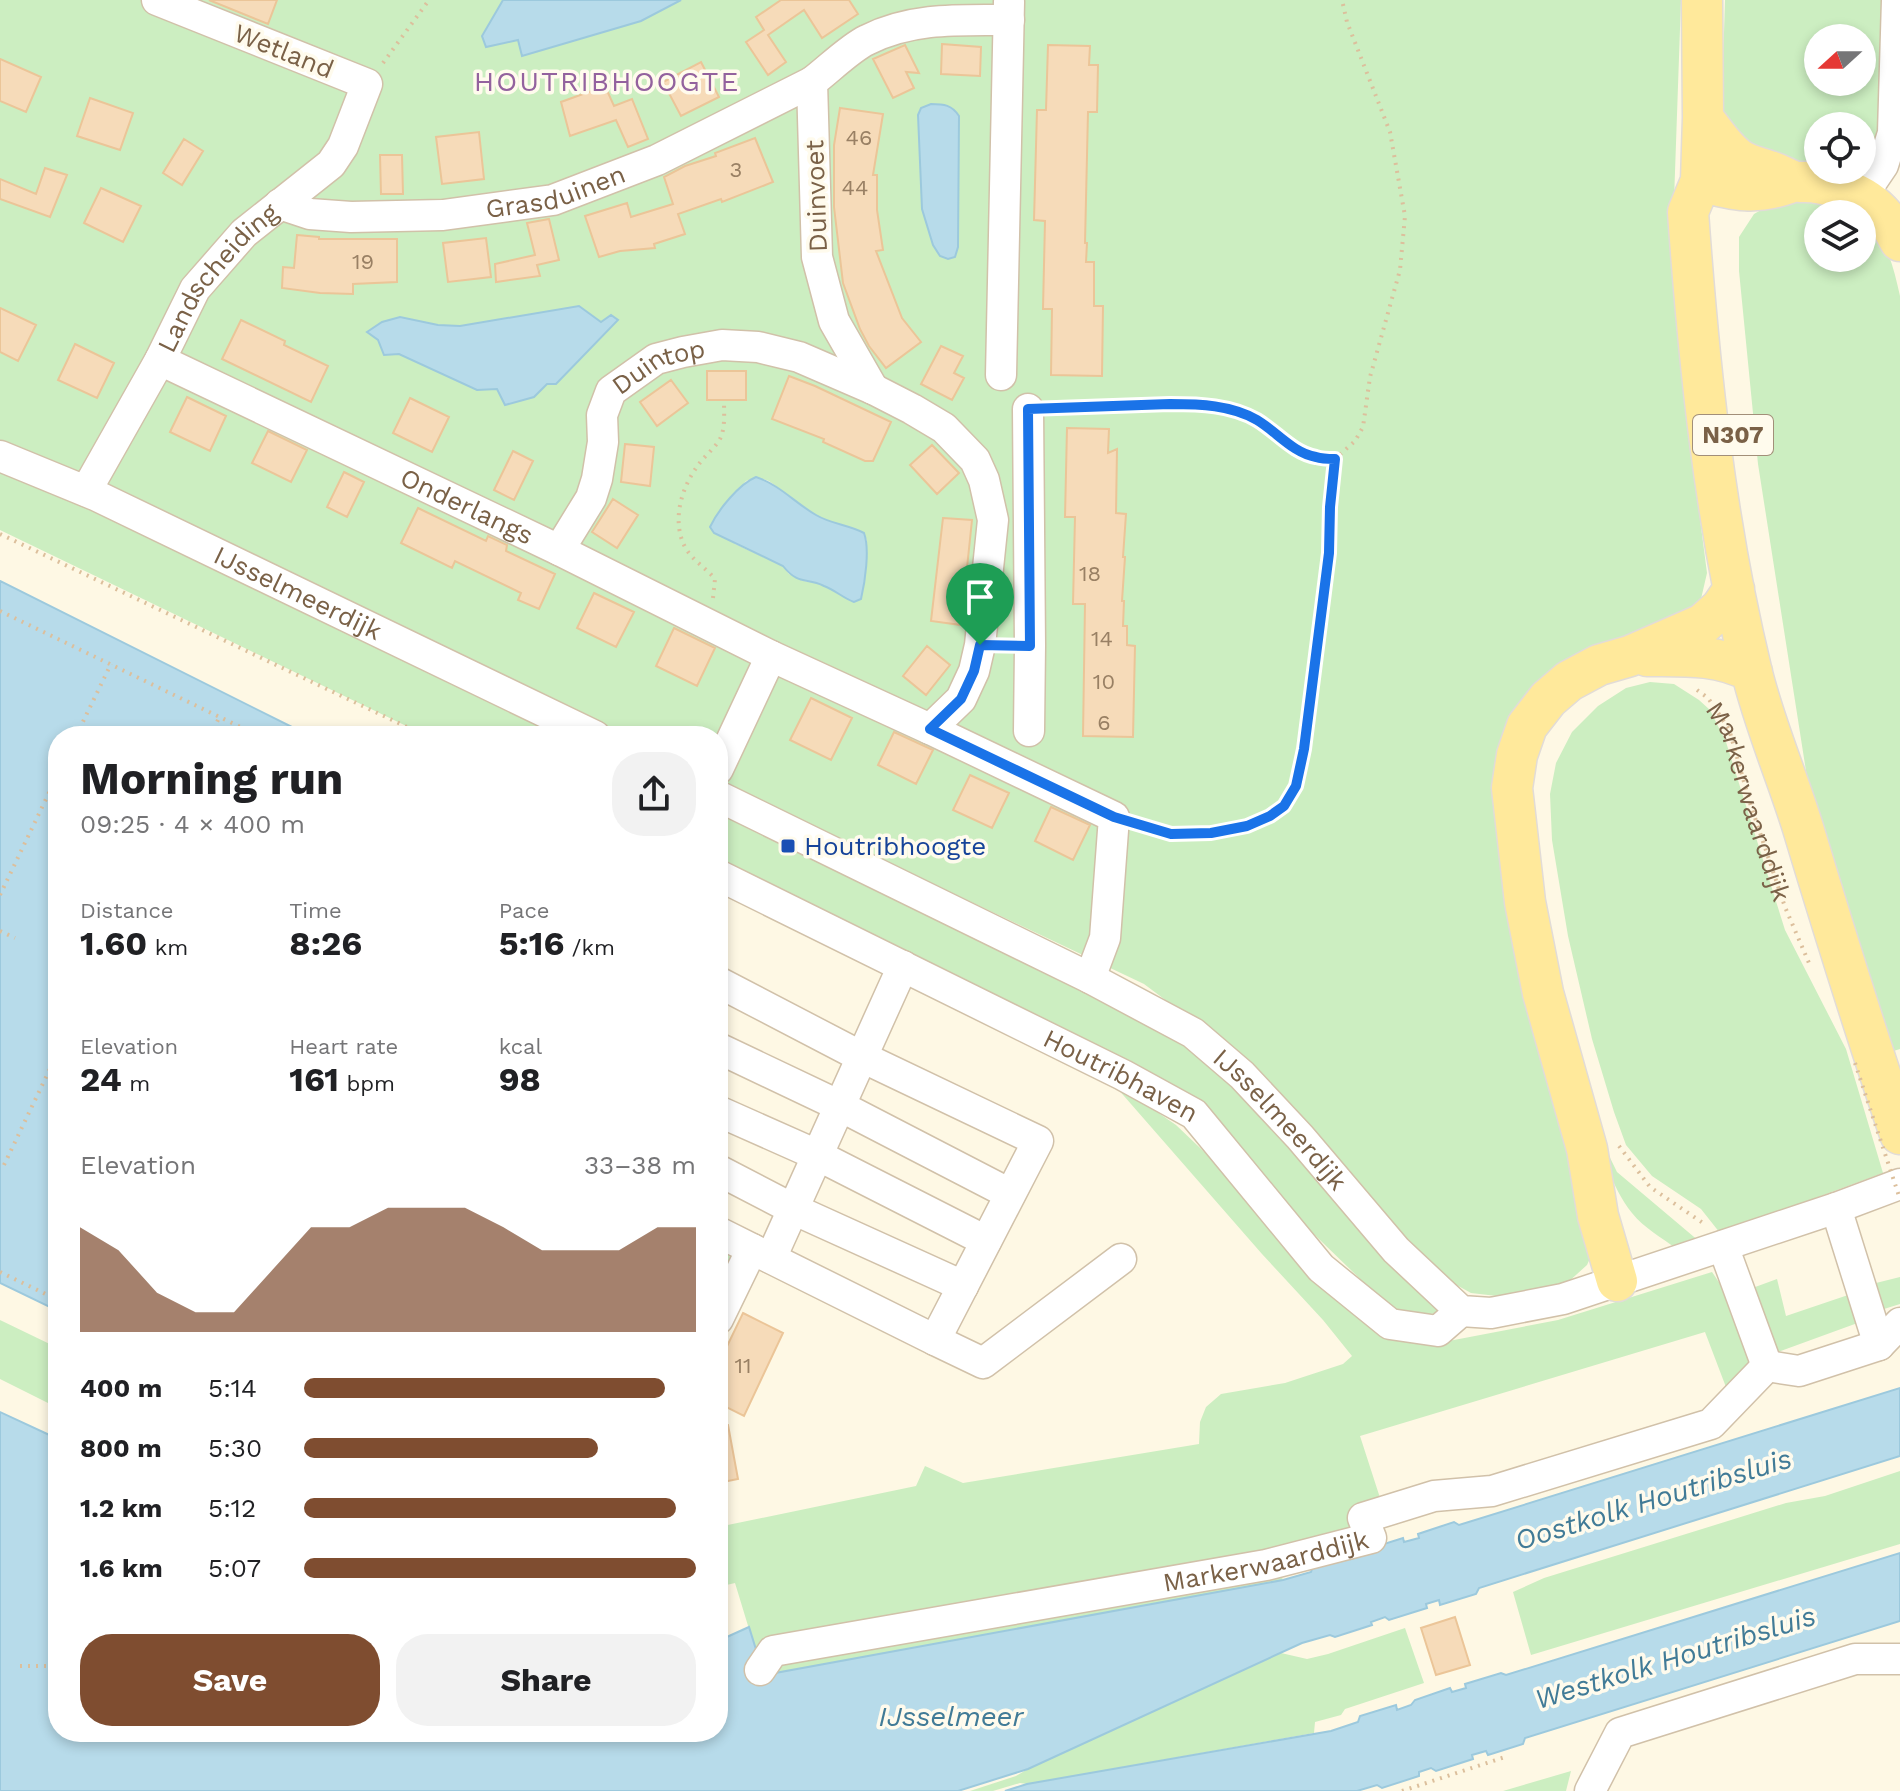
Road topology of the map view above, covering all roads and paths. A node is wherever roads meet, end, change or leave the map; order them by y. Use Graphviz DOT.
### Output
graph roads {
  1 [pos="157,0"];
  2 [pos="429,0"];
  3 [pos="1342,0"];
  4 [pos="1702,0"];
  5 [pos="1897,0"];
  6 [pos="1009,10"];
  7 [pos="812,82"];
  8 [pos="367,84"];
  9 [pos="1703,118"];
  10 [pos="1701,181"];
  11 [pos="1794,181"];
  12 [pos="1862,196"];
  13 [pos="280,204"];
  14 [pos="1900,241"];
  15 [pos="160,360"];
  16 [pos="1001,375"];
  17 [pos="873,389"];
  18 [pos="724,402"];
  19 [pos="1028,409"];
  20 [pos="0,456"];
  21 [pos="1335,459"];
  22 [pos="86,491"];
  23 [pos="0,534"];
  24 [pos="559,550"];
  25 [pos="1734,589"];
  26 [pos="0,611"];
  27 [pos="706,624"];
  28 [pos="980,645"];
  29 [pos="1030,646"];
  30 [pos="771,656"];
  31 [pos="1630,656"];
  32 [pos="111,664"];
  33 [pos="1752,672"];
  34 [pos="1697,689"];
  35 [pos="220,716"];
  36 [pos="81,726"];
  37 [pos="215,726"];
  38 [pos="240,726"];
  39 [pos="405,726"];
  40 [pos="574,726"];
  41 [pos="930,729"];
  42 [pos="1029,731"];
  43 [pos="728,748"];
  44 [pos="48,795"];
  45 [pos="728,801"];
  46 [pos="1114,817"];
  47 [pos="1802,826"];
  48 [pos="728,880"];
  49 [pos="0,895"];
  50 [pos="0,931"];
  51 [pos="15,938"];
  52 [pos="903,966"];
  53 [pos="1812,971"];
  54 [pos="1090,978"];
  55 [pos="728,987"];
  56 [pos="728,1053"];
  57 [pos="862,1057"];
  58 [pos="1860,1057"];
  59 [pos="48,1073"];
  60 [pos="840,1106"];
  61 [pos="728,1115"];
  62 [pos="1900,1134"];
  63 [pos="1602,1145"];
  64 [pos="817,1155"];
  65 [pos="4,1165"];
  66 [pos="728,1175"];
  67 [pos="1900,1184"];
  68 [pos="1010,1194"];
  69 [pos="1900,1199"];
  70 [pos="1836,1208"];
  71 [pos="793,1209"];
  72 [pos="728,1237"];
  73 [pos="986,1241"];
  74 [pos="1723,1246"];
  75 [pos="761,1254"];
  76 [pos="1121,1259"];
  77 [pos="0,1272"];
  78 [pos="1630,1276"];
  79 [pos="963,1286"];
  80 [pos="48,1295"];
  81 [pos="728,1304"];
  82 [pos="1461,1311"];
  83 [pos="1900,1323"];
  84 [pos="935,1340"];
  85 [pos="1879,1345"];
  86 [pos="1767,1366"];
  87 [pos="1900,1659"];
  88 [pos="20,1666"];
  89 [pos="48,1666"];
  90 [pos="760,1670"];
  91 [pos="1505,1757"];
  92 [pos="1402,1791"];
  93 [pos="1590,1791"];
  1 -- 8 [label="street, Wetland"];
  2 -- 8 [label="path"];
  3 -- 21 [label="path"];
  4 -- 9 [label="main road, Markerwaarddijk / N307"];
  5 -- 12 [label="street"];
  6 -- 7 [label="street"];
  6 -- 16 [label="street"];
  7 -- 13 [label="street, Grasduinen"];
  7 -- 17 [label="street, Duinvoet"];
  8 -- 13 [label="street, Landscheiding"];
  9 -- 10 [label="main road, Markerwaarddijk / N307"];
  9 -- 11 [label="main road"];
  10 -- 11 [label="main road"];
  10 -- 25 [label="main road, Markerwaarddijk / N307"];
  10 -- 47 [label="main road, Markerwaarddijk / N307"];
  11 -- 12 [label="main road"];
  12 -- 14 [label="main road"];
  13 -- 15 [label="street, Landscheiding"];
  15 -- 22 [label="street, Landscheiding"];
  15 -- 24 [label="street, Onderlangs"];
  17 -- 24 [label="street, Duintop"];
  17 -- 28 [label="street"];
  18 -- 27 [label="path"];
  19 -- 21 [label="path"];
  19 -- 29 [label="street"];
  20 -- 22 [label="street, IJsselmeerdijk"];
  21 -- 46 [label="path"];
  22 -- 40 [label="street, IJsselmeerdijk"];
  23 -- 39 [label="path"];
  24 -- 27 [label="street, Onderlangs"];
  25 -- 31 [label="main road"];
  25 -- 33 [label="main road, Markerwaarddijk / N307"];
  26 -- 32 [label="path"];
  27 -- 30 [label="street, Onderlangs"];
  28 -- 29 [label="street"];
  28 -- 41 [label="street"];
  29 -- 42 [label="street"];
  30 -- 41 [label="street, Onderlangs"];
  30 -- 43 [label="street"];
  31 -- 33 [label="main road"];
  31 -- 63 [label="main road"];
  32 -- 35 [label="path"];
  32 -- 36 [label="path"];
  33 -- 47 [label="main road, Markerwaarddijk / N307"];
  34 -- 53 [label="path, Markerwaarddijk"];
  35 -- 37 [label="path"];
  35 -- 38 [label="path"];
  41 -- 46 [label="street"];
  44 -- 49 [label="path"];
  45 -- 54 [label="street, IJsselmeerdijk"];
  46 -- 54 [label="street"];
  47 -- 58 [label="main road, Markerwaarddijk / N307"];
  48 -- 52 [label="street, Houtribhaven"];
  50 -- 51 [label="path"];
  52 -- 57 [label="street"];
  52 -- 82 [label="street, Houtribhaven"];
  54 -- 82 [label="street, IJsselmeerdijk"];
  55 -- 57 [label="street"];
  56 -- 60 [label="street"];
  57 -- 60 [label="street"];
  57 -- 68 [label="street"];
  58 -- 62 [label="main road, Markerwaarddijk / N307"];
  58 -- 69 [label="path, bridge"];
  59 -- 65 [label="path"];
  60 -- 64 [label="street"];
  60 -- 68 [label="street"];
  61 -- 64 [label="street"];
  63 -- 74 [label="path"];
  63 -- 78 [label="main road"];
  64 -- 71 [label="street"];
  64 -- 73 [label="street"];
  66 -- 71 [label="street"];
  67 -- 70 [label="street"];
  68 -- 73 [label="street"];
  70 -- 74 [label="street"];
  70 -- 85 [label="street"];
  71 -- 75 [label="street"];
  71 -- 79 [label="street"];
  72 -- 75 [label="street"];
  73 -- 79 [label="street"];
  74 -- 78 [label="street"];
  74 -- 86 [label="street"];
  75 -- 81 [label="street"];
  75 -- 84 [label="street"];
  76 -- 84 [label="street"];
  77 -- 80 [label="path"];
  78 -- 82 [label="street"];
  79 -- 84 [label="street"];
  83 -- 85 [label="street"];
  85 -- 86 [label="street"];
  86 -- 90 [label="street, Markerwaarddijk"];
  87 -- 93 [label="street"];
  88 -- 89 [label="path"];
  91 -- 92 [label="path"];
}
